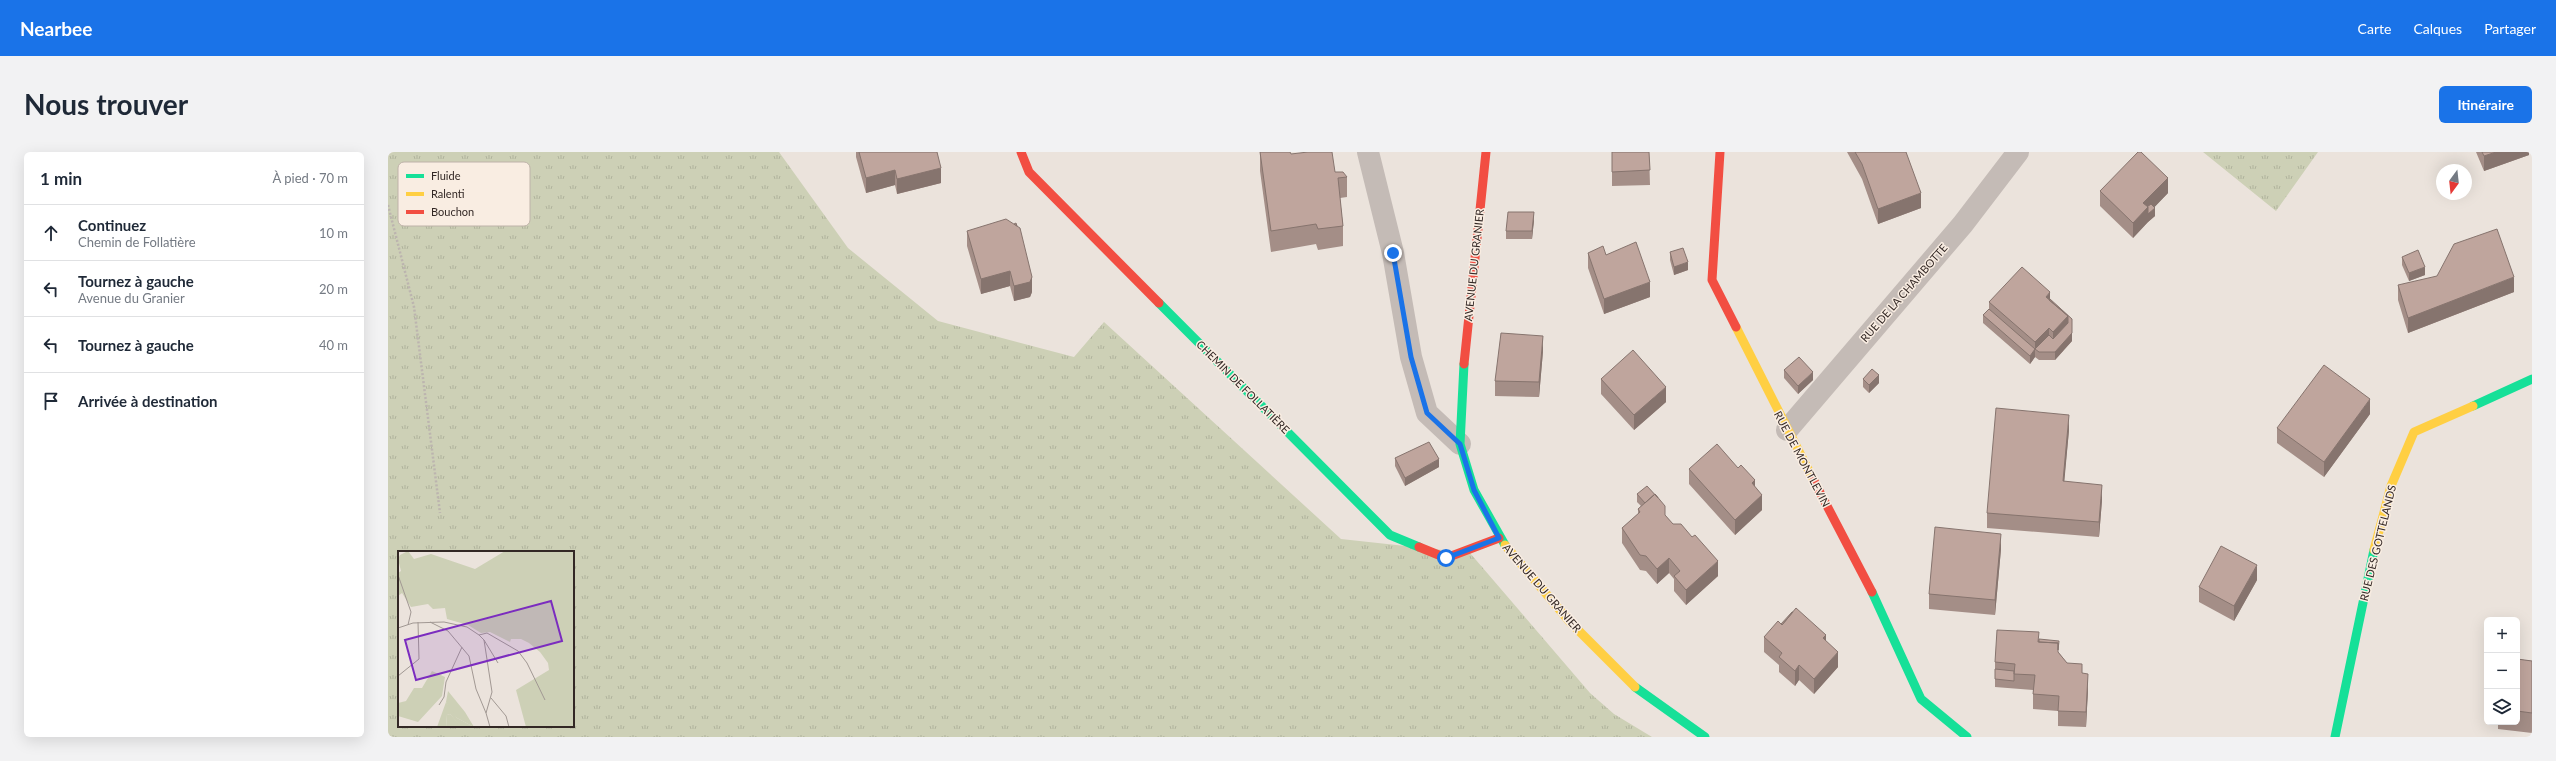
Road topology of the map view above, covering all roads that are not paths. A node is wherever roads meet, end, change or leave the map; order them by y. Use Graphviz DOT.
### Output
graph roads {
  1 [pos="1021,152"];
  2 [pos="1368,152"];
  3 [pos="1486,152"];
  4 [pos="1720,152"];
  5 [pos="2018,152"];
  6 [pos="2532,379"];
  7 [pos="1787,430"];
  8 [pos="1460,444"];
  9 [pos="1499,538"];
  10 [pos="1705,737"];
  11 [pos="1967,737"];
  12 [pos="2335,737"];
  1 -- 9 [label="street, CHEMIN DE FOLLATIÈRE"];
  2 -- 8 [label="street"];
  3 -- 8 [label="street, AVENUE DU GRANIER"];
  4 -- 7 [label="street, RUE DE MONTLEVIN"];
  5 -- 7 [label="street, RUE DE LA CHAMBOTTE"];
  6 -- 12 [label="street, RUE DES GOTTELANDS"];
  7 -- 11 [label="street, RUE DE MONTLEVIN"];
  8 -- 9 [label="street, AVENUE DU GRANIER"];
  9 -- 10 [label="street, AVENUE DU GRANIER"];
}
